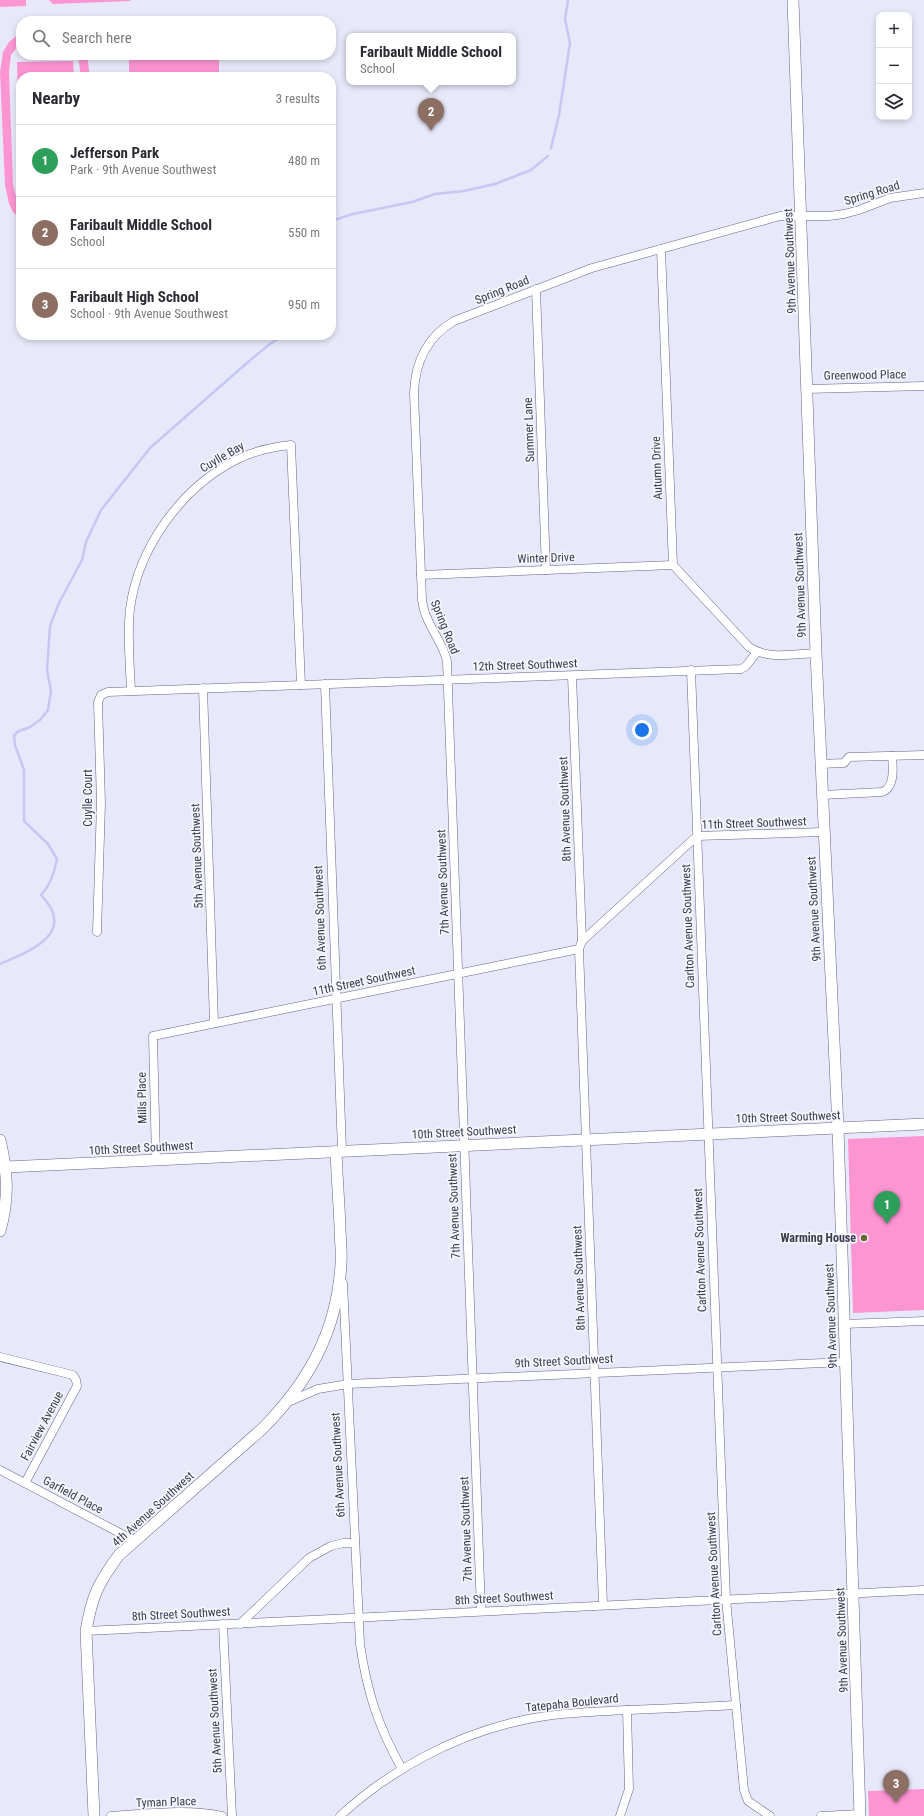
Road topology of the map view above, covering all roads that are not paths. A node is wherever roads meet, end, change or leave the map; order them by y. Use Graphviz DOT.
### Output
graph roads {
  1 [pos="793,0"];
  2 [pos="924,193"];
  3 [pos="801,216"];
  4 [pos="661,249"];
  5 [pos="536,289"];
  6 [pos="924,386"];
  7 [pos="807,389"];
  8 [pos="673,565"];
  9 [pos="546,570"];
  10 [pos="421,574"];
  11 [pos="757,652"];
  12 [pos="816,653"];
  13 [pos="691,670"];
  14 [pos="572,676"];
  15 [pos="448,679"];
  16 [pos="325,684"];
  17 [pos="301,685"];
  18 [pos="203,688"];
  19 [pos="131,691"];
  20 [pos="924,754"];
  21 [pos="892,756"];
  22 [pos="820,764"];
  23 [pos="822,794"];
  24 [pos="823,832"];
  25 [pos="697,836"];
  26 [pos="97,932"];
  27 [pos="581,945"];
  28 [pos="458,974"];
  29 [pos="336,998"];
  30 [pos="214,1023"];
  31 [pos="153,1036"];
  32 [pos="924,1124"];
  33 [pos="838,1128"];
  34 [pos="708,1133"];
  35 [pos="0,1140"];
  36 [pos="586,1140"];
  37 [pos="464,1145"];
  38 [pos="339,1151"];
  39 [pos="156,1160"];
  40 [pos="6,1167"];
  41 [pos="0,1231"];
  42 [pos="342,1262"];
  43 [pos="924,1321"];
  44 [pos="844,1324"];
  45 [pos="0,1357"];
  46 [pos="845,1362"];
  47 [pos="717,1367"];
  48 [pos="594,1372"];
  49 [pos="472,1378"];
  50 [pos="348,1384"];
  51 [pos="288,1402"];
  52 [pos="0,1470"];
  53 [pos="25,1483"];
  54 [pos="135,1541"];
  55 [pos="355,1543"];
  56 [pos="924,1590"];
  57 [pos="853,1594"];
  58 [pos="726,1599"];
  59 [pos="603,1605"];
  60 [pos="481,1612"];
  61 [pos="359,1617"];
  62 [pos="223,1624"];
  63 [pos="240,1624"];
  64 [pos="86,1631"];
  65 [pos="736,1705"];
  66 [pos="627,1710"];
  67 [pos="402,1769"];
  68 [pos="860,1815"];
  69 [pos="94,1816"];
  70 [pos="111,1816"];
  71 [pos="222,1816"];
  72 [pos="232,1816"];
  73 [pos="340,1816"];
  74 [pos="620,1816"];
  75 [pos="770,1816"];
  76 [pos="821,1816"];
  1 -- 3 [label="street, 9th Avenue Southwest"];
  2 -- 3 [label="street, Spring Road"];
  3 -- 4 [label="street, Spring Road"];
  3 -- 7 [label="street, 9th Avenue Southwest"];
  4 -- 5 [label="street, Spring Road"];
  4 -- 8 [label="street, Autumn Drive"];
  5 -- 9 [label="street, Summer Lane"];
  5 -- 10 [label="street, Spring Road"];
  6 -- 7 [label="street, Greenwood Place"];
  7 -- 12 [label="street, 9th Avenue Southwest"];
  8 -- 9 [label="street, Winter Drive"];
  8 -- 11 [label="street"];
  9 -- 10 [label="street, Winter Drive"];
  10 -- 15 [label="street, Spring Road"];
  11 -- 12 [label="street"];
  11 -- 13 [label="street, 12th Street Southwest"];
  12 -- 22 [label="street, 9th Avenue Southwest"];
  13 -- 14 [label="street, 12th Street Southwest"];
  13 -- 25 [label="street, Carlton Avenue Southwest"];
  14 -- 15 [label="street, 12th Street Southwest"];
  14 -- 27 [label="street, 8th Avenue Southwest"];
  15 -- 16 [label="street, 12th Street Southwest"];
  15 -- 28 [label="street, 7th Avenue Southwest"];
  16 -- 17 [label="street, 12th Street Southwest"];
  16 -- 29 [label="street, 6th Avenue Southwest"];
  17 -- 18 [label="street, 12th Street Southwest"];
  17 -- 19 [label="street, Cuylle Bay"];
  18 -- 19 [label="street"];
  18 -- 30 [label="street, 5th Avenue Southwest"];
  19 -- 26 [label="street, Cuylle Court"];
  20 -- 21 [label="street"];
  21 -- 22 [label="street"];
  21 -- 23 [label="street"];
  22 -- 23 [label="street, 9th Avenue Southwest"];
  23 -- 24 [label="street, 9th Avenue Southwest"];
  24 -- 25 [label="street, 11th Street Southwest"];
  24 -- 33 [label="street, 9th Avenue Southwest"];
  25 -- 27 [label="street, 11th Street Southwest"];
  25 -- 34 [label="street, Carlton Avenue Southwest"];
  27 -- 28 [label="street, 11th Street Southwest"];
  27 -- 36 [label="street, 8th Avenue Southwest"];
  28 -- 29 [label="street, 11th Street Southwest"];
  28 -- 37 [label="street, 7th Avenue Southwest"];
  29 -- 30 [label="street, 11th Street Southwest"];
  29 -- 38 [label="street, 6th Avenue Southwest"];
  30 -- 31 [label="street, 11th Street Southwest"];
  31 -- 39 [label="street, Mills Place"];
  32 -- 33 [label="street, 10th Street Southwest"];
  33 -- 34 [label="street, 10th Street Southwest"];
  33 -- 44 [label="street, 9th Avenue Southwest"];
  34 -- 36 [label="street, 10th Street Southwest"];
  34 -- 47 [label="street, Carlton Avenue Southwest"];
  35 -- 40 [label="street"];
  36 -- 37 [label="street, 10th Street Southwest"];
  36 -- 48 [label="street, 8th Avenue Southwest"];
  37 -- 38 [label="street, 10th Street Southwest"];
  37 -- 49 [label="street, 7th Avenue Southwest"];
  38 -- 39 [label="street, 10th Street Southwest"];
  38 -- 42 [label="street, 6th Avenue Southwest"];
  39 -- 40 [label="street, 10th Street Southwest"];
  40 -- 41 [label="street"];
  42 -- 50 [label="street, 6th Avenue Southwest"];
  42 -- 51 [label="street, 4th Avenue Southwest"];
  43 -- 44 [label="street"];
  44 -- 46 [label="street, 9th Avenue Southwest"];
  45 -- 53 [label="street, Fairview Avenue"];
  46 -- 47 [label="street, 9th Street Southwest"];
  46 -- 57 [label="street, 9th Avenue Southwest"];
  47 -- 48 [label="street, 9th Street Southwest"];
  47 -- 58 [label="street, Carlton Avenue Southwest"];
  48 -- 49 [label="street, 9th Street Southwest"];
  48 -- 59 [label="street, 8th Avenue Southwest"];
  49 -- 50 [label="street, 9th Street Southwest"];
  49 -- 60 [label="street, 7th Avenue Southwest"];
  50 -- 51 [label="street, 9th Street Southwest"];
  50 -- 55 [label="street, 6th Avenue Southwest"];
  51 -- 54 [label="street, 4th Avenue Southwest"];
  52 -- 53 [label="street, Garfield Place"];
  53 -- 54 [label="street, Garfield Place"];
  54 -- 64 [label="street, 4th Avenue Southwest"];
  55 -- 61 [label="street, 6th Avenue Southwest"];
  55 -- 63 [label="street"];
  56 -- 57 [label="street, 8th Street Southwest"];
  57 -- 58 [label="street, 8th Street Southwest"];
  57 -- 68 [label="street, 9th Avenue Southwest"];
  58 -- 59 [label="street, 8th Street Southwest"];
  58 -- 65 [label="street, Carlton Avenue Southwest"];
  59 -- 60 [label="street, 8th Street Southwest"];
  60 -- 61 [label="street, 8th Street Southwest"];
  61 -- 63 [label="street, 8th Street Southwest"];
  61 -- 67 [label="street, 6th Avenue Southwest"];
  62 -- 63 [label="street, 8th Street Southwest"];
  62 -- 64 [label="street, 8th Street Southwest"];
  62 -- 72 [label="street, 5th Avenue Southwest"];
  64 -- 69 [label="street, 4th Avenue Southwest"];
  65 -- 66 [label="street, Tatepaha Boulevard"];
  65 -- 75 [label="street, Carlton Avenue Southwest"];
  66 -- 67 [label="street, Tatepaha Boulevard"];
  66 -- 74 [label="street"];
  67 -- 73 [label="street, Tatepaha Boulevard"];
  68 -- 76 [label="street"];
  70 -- 71 [label="street, Tyman Place"];
}
